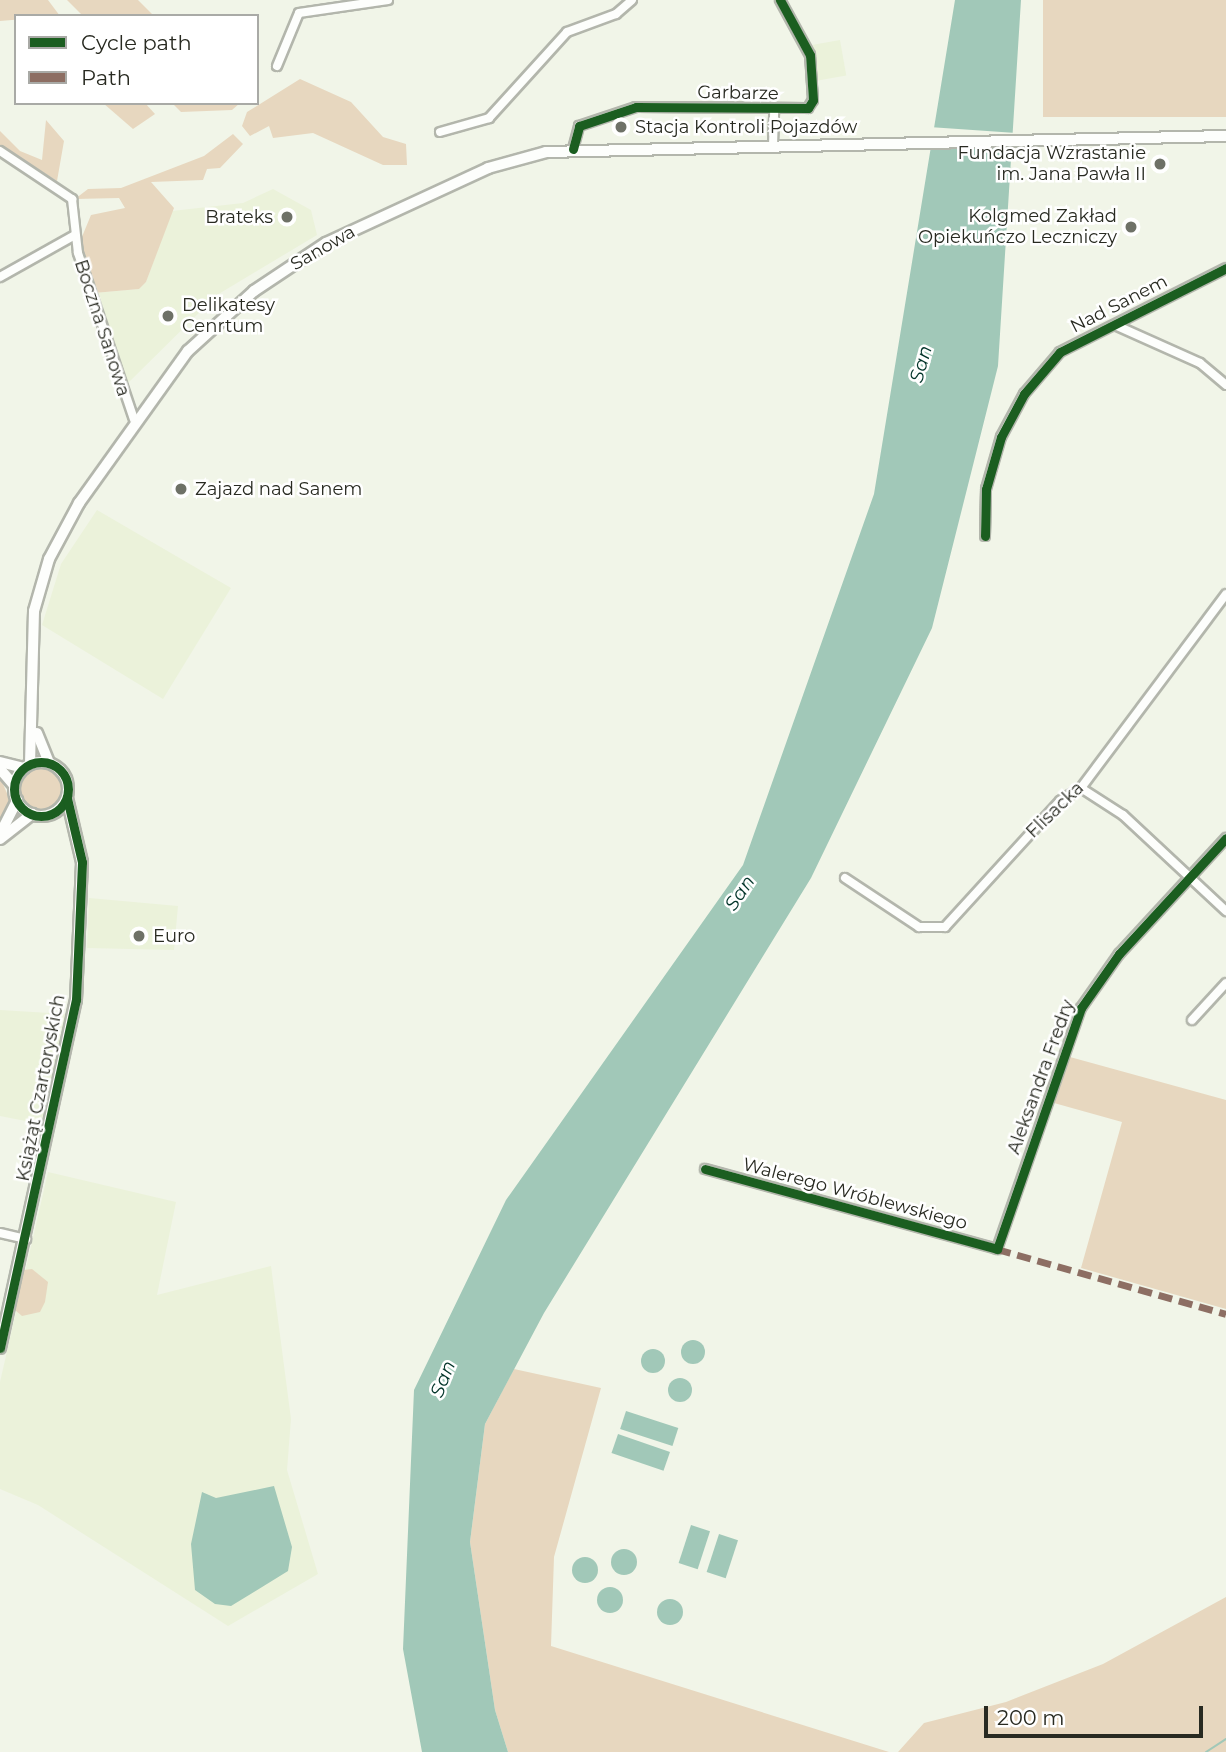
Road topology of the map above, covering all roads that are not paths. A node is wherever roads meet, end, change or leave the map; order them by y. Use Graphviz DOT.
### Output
graph roads {
  1 [pos="388,0"];
  2 [pos="632,0"];
  3 [pos="780,0"];
  4 [pos="277,66"];
  5 [pos="774,109"];
  6 [pos="440,132"];
  7 [pos="1226,136"];
  8 [pos="774,145"];
  9 [pos="573,149"];
  10 [pos="0,151"];
  11 [pos="75,235"];
  12 [pos="1226,268"];
  13 [pos="0,278"];
  14 [pos="1115,325"];
  15 [pos="1226,385"];
  16 [pos="134,419"];
  17 [pos="985,536"];
  18 [pos="1226,594"];
  19 [pos="32,713"];
  20 [pos="0,762"];
  21 [pos="49,763"];
  22 [pos="27,766"];
  23 [pos="0,769"];
  24 [pos="14,785"];
  25 [pos="1081,788"];
  26 [pos="67,797"];
  27 [pos="17,800"];
  28 [pos="32,814"];
  29 [pos="51,814"];
  30 [pos="76,831"];
  31 [pos="0,834"];
  32 [pos="1226,838"];
  33 [pos="0,839"];
  34 [pos="1190,876"];
  35 [pos="845,878"];
  36 [pos="1226,911"];
  37 [pos="1226,983"];
  38 [pos="1192,1020"];
  39 [pos="705,1169"];
  40 [pos="0,1233"];
  41 [pos="26,1239"];
  42 [pos="997,1249"];
  43 [pos="0,1348"];
  1 -- 4 [label="street"];
  2 -- 6 [label="street"];
  3 -- 5 [label="street, Garbarze"];
  5 -- 8 [label="street, Garbarze"];
  5 -- 9 [label="street, Garbarze"];
  7 -- 8 [label="main road, Sanowa"];
  8 -- 9 [label="main road, Sanowa"];
  9 -- 16 [label="main road, Sanowa"];
  10 -- 11 [label="street, Boczna Sanowa"];
  11 -- 13 [label="street, Boczna Sanowa"];
  11 -- 16 [label="street, Boczna Sanowa"];
  12 -- 14 [label="street, Nad Sanem"];
  14 -- 15 [label="street"];
  14 -- 17 [label="street, Nad Sanem"];
  16 -- 19 [label="main road, Sanowa"];
  18 -- 25 [label="street, Flisacka"];
  19 -- 21 [label="main road"];
  19 -- 22 [label="main road"];
  20 -- 22 [label="street"];
  21 -- 22 [label="main road"];
  21 -- 26 [label="main road"];
  22 -- 24 [label="main road"];
  23 -- 24 [label="street"];
  24 -- 27 [label="main road"];
  25 -- 34 [label="street"];
  25 -- 35 [label="street, Flisacka"];
  26 -- 29 [label="main road"];
  26 -- 30 [label="main road, Książąt Czartoryskich"];
  27 -- 28 [label="main road"];
  27 -- 31 [label="street"];
  28 -- 29 [label="main road"];
  28 -- 33 [label="street"];
  29 -- 30 [label="main road"];
  30 -- 41 [label="main road, Książąt Czartoryskich"];
  32 -- 34 [label="street, Aleksandra Fredry"];
  34 -- 36 [label="street"];
  34 -- 42 [label="street, Aleksandra Fredry"];
  37 -- 38 [label="street"];
  39 -- 42 [label="street, Walerego Wróblewskiego"];
  40 -- 41 [label="street"];
  41 -- 43 [label="main road, Książąt Czartoryskich"];
}
